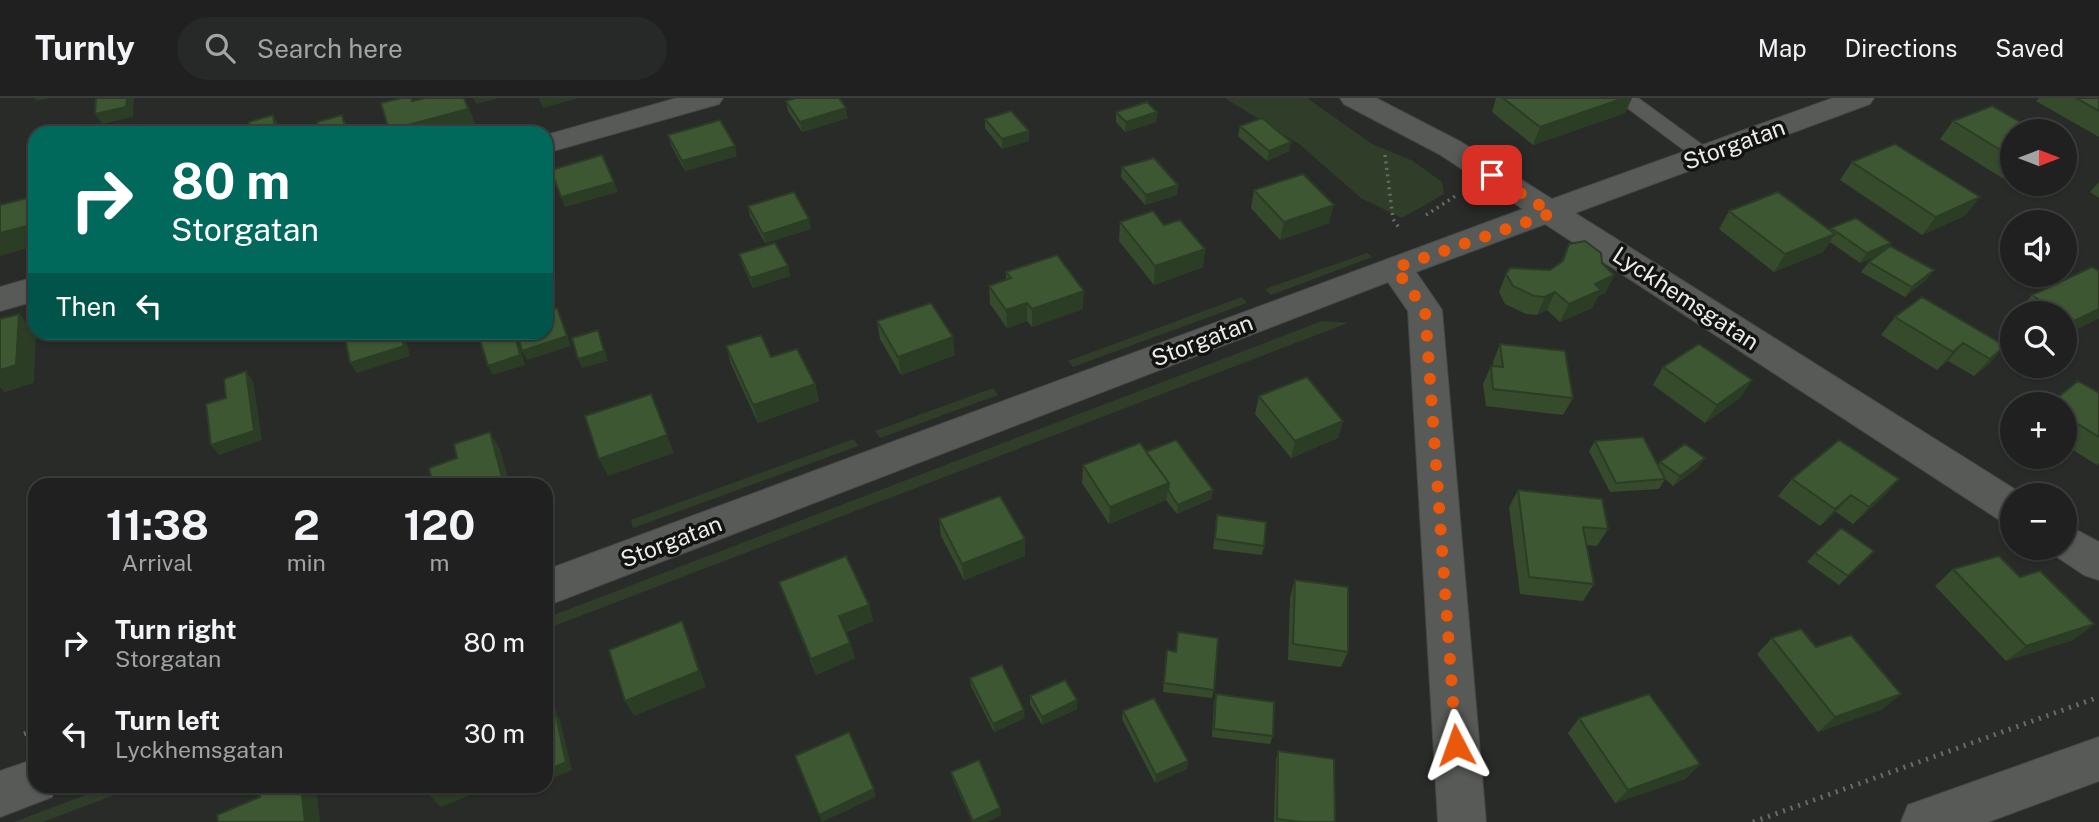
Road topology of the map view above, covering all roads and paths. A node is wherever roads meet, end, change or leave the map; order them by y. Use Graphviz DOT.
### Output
graph roads {
  1 [pos="709,98"];
  2 [pos="1354,98"];
  3 [pos="1624,98"];
  4 [pos="1860,98"];
  5 [pos="553,142"];
  6 [pos="1386,144"];
  7 [pos="1704,154"];
  8 [pos="1552,213"];
  9 [pos="1397,248"];
  10 [pos="28,291"];
  11 [pos="0,299"];
  12 [pos="2000,500"];
  13 [pos="2077,549"];
  14 [pos="2099,563"];
  15 [pos="553,585"];
  16 [pos="2099,697"];
  17 [pos="2099,759"];
  18 [pos="28,784"];
  19 [pos="0,794"];
  20 [pos="1462,822"];
  21 [pos="1753,822"];
  22 [pos="1925,822"];
  1 -- 5 [label="street"];
  2 -- 8 [label="street, Lyckhemsgatan"];
  3 -- 7 [label="lane"];
  4 -- 7 [label="street, Storgatan"];
  6 -- 9 [label="path"];
  7 -- 8 [label="street, Storgatan"];
  8 -- 9 [label="street, Storgatan"];
  8 -- 12 [label="street, Lyckhemsgatan"];
  9 -- 15 [label="street, Storgatan"];
  9 -- 20 [label="street"];
  10 -- 11 [label="street"];
  13 -- 14 [label="street"];
  16 -- 21 [label="path"];
  17 -- 22 [label="street"];
  18 -- 19 [label="street"];
}
